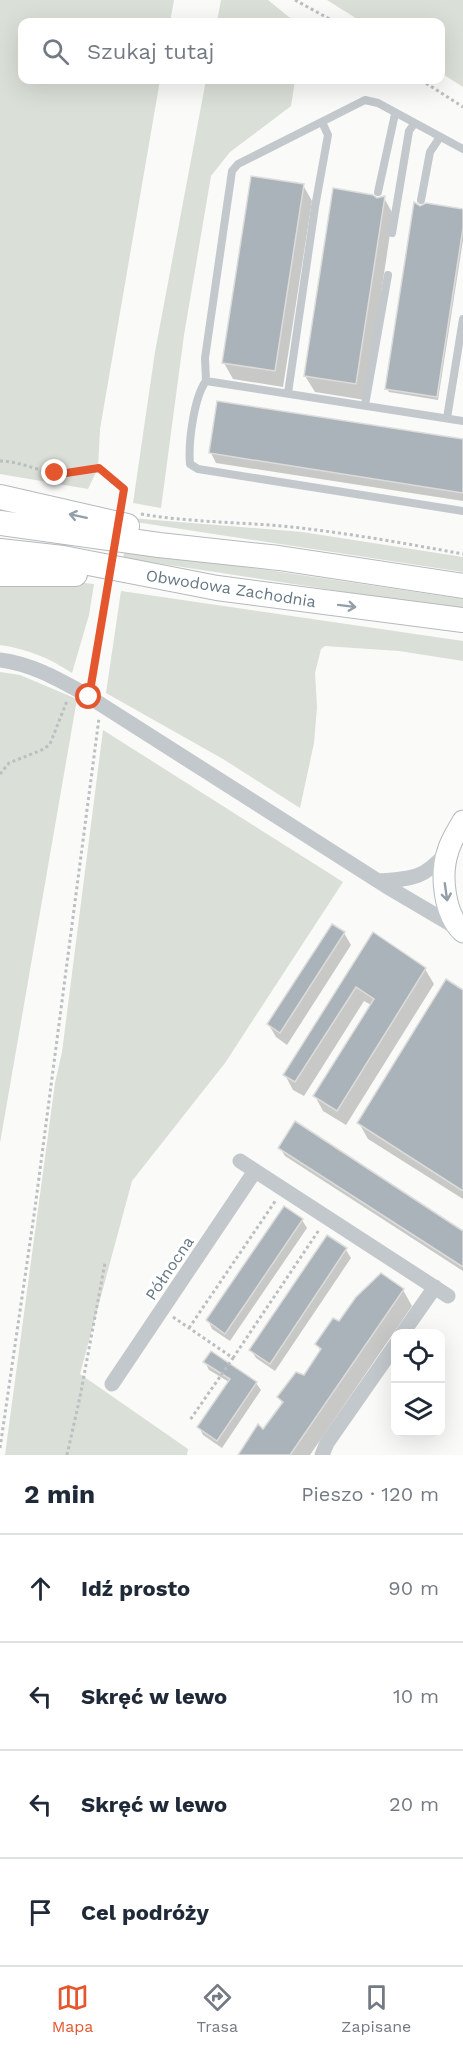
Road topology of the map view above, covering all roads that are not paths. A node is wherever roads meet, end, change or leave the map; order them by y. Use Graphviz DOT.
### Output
graph roads {
  1 [pos="395,114"];
  2 [pos="322,122"];
  3 [pos="414,124"];
  4 [pos="440,137"];
  5 [pos="463,149"];
  6 [pos="378,192"];
  7 [pos="421,200"];
  8 [pos="392,233"];
  9 [pos="388,275"];
  10 [pos="463,319"];
  11 [pos="206,381"];
  12 [pos="288,393"];
  13 [pos="365,405"];
  14 [pos="447,418"];
  15 [pos="463,421"];
  16 [pos="0,497"];
  17 [pos="463,511"];
  18 [pos="0,523"];
  19 [pos="0,551"];
  20 [pos="279,558"];
  21 [pos="0,574"];
  22 [pos="144,575"];
  23 [pos="463,586"];
  24 [pos="432,616"];
  25 [pos="463,620"];
  26 [pos="463,628"];
  27 [pos="0,660"];
  28 [pos="463,821"];
  29 [pos="448,851"];
  30 [pos="378,881"];
  31 [pos="462,931"];
  32 [pos="240,1161"];
  33 [pos="255,1171"];
  34 [pos="435,1287"];
  35 [pos="448,1296"];
  36 [pos="406,1329"];
  37 [pos="391,1351"];
  38 [pos="112,1384"];
  39 [pos="322,1455"];
  1 -- 2 [label="lane"];
  1 -- 3 [label="lane"];
  1 -- 6 [label="lane"];
  2 -- 11 [label="lane"];
  2 -- 12 [label="lane"];
  3 -- 4 [label="lane"];
  3 -- 8 [label="lane"];
  4 -- 5 [label="lane"];
  4 -- 7 [label="lane"];
  9 -- 13 [label="lane"];
  10 -- 14 [label="lane"];
  11 -- 12 [label="lane"];
  11 -- 17 [label="lane"];
  12 -- 13 [label="lane"];
  13 -- 14 [label="lane"];
  14 -- 15 [label="lane"];
  20 -- 16 [label="main road, one-way"];
  18 -- 20 [label="main road, Obwodowa Zachodnia"];
  19 -- 22 [label="main road, Obwodowa Zachodnia"];
  20 -- 23 [label="main road, Obwodowa Zachodnia"];
  21 -- 22 [label="main road"];
  22 -- 24 [label="main road, Obwodowa Zachodnia, one-way"];
  24 -- 25 [label="main road, Obwodowa Zachodnia"];
  24 -- 26 [label="street"];
  27 -- 30 [label="street"];
  28 -- 29 [label="street"];
  29 -- 30 [label="street"];
  29 -- 31 [label="street, one-way"];
  30 -- 31 [label="street"];
  32 -- 33 [label="street"];
  33 -- 34 [label="street"];
  33 -- 38 [label="street, Północna"];
  34 -- 35 [label="street"];
  34 -- 36 [label="street"];
  37 -- 39 [label="street"];
}
